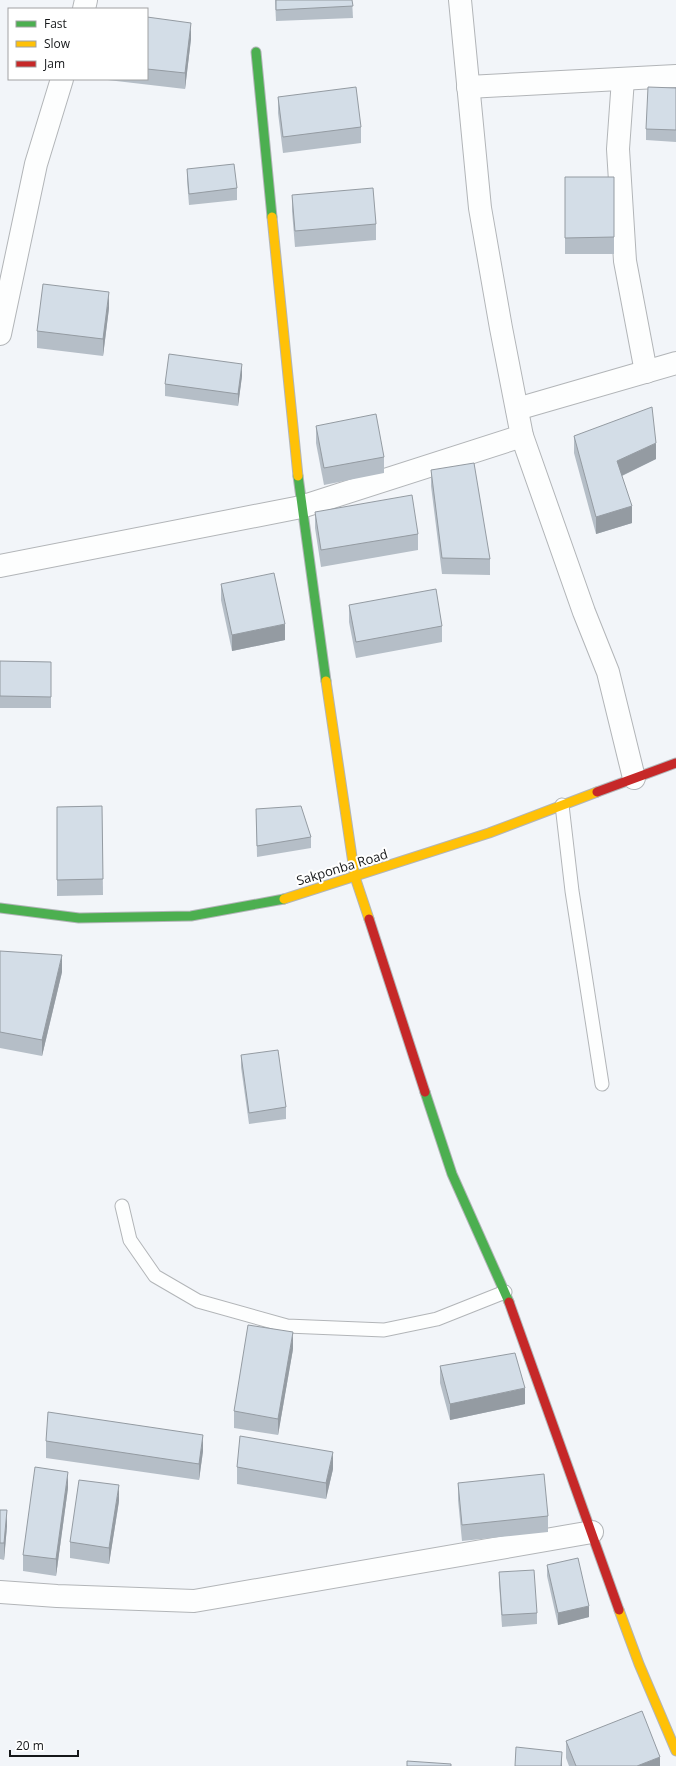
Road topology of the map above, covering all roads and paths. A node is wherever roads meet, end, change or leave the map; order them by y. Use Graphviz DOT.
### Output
graph roads {
  1 [pos="460,0"];
  2 [pos="256,52"];
  3 [pos="676,76"];
  4 [pos="623,78"];
  5 [pos="62,80"];
  6 [pos="468,87"];
  7 [pos="0,334"];
  8 [pos="676,364"];
  9 [pos="646,372"];
  10 [pos="517,409"];
  11 [pos="522,436"];
  12 [pos="301,507"];
  13 [pos="0,566"];
  14 [pos="676,763"];
  15 [pos="634,778"];
  16 [pos="562,805"];
  17 [pos="355,878"];
  18 [pos="0,908"];
  19 [pos="602,1084"];
  20 [pos="122,1206"];
  21 [pos="505,1292"];
  22 [pos="592,1532"];
  23 [pos="0,1592"];
  24 [pos="676,1751"];
  1 -- 6 [label="street"];
  2 -- 12 [label="street"];
  3 -- 4 [label="street"];
  4 -- 6 [label="street"];
  4 -- 9 [label="street"];
  5 -- 7 [label="street"];
  6 -- 10 [label="street"];
  8 -- 9 [label="street"];
  9 -- 10 [label="street"];
  10 -- 11 [label="street"];
  11 -- 12 [label="street"];
  11 -- 15 [label="street"];
  12 -- 13 [label="street"];
  12 -- 17 [label="street"];
  14 -- 15 [label="street, Sakponba Road"];
  15 -- 16 [label="street, Sakponba Road"];
  16 -- 17 [label="street, Sakponba Road"];
  16 -- 19 [label="lane"];
  17 -- 18 [label="street, Sakponba Road"];
  17 -- 21 [label="street"];
  20 -- 21 [label="lane"];
  21 -- 22 [label="street"];
  22 -- 23 [label="street"];
  22 -- 24 [label="street"];
}
